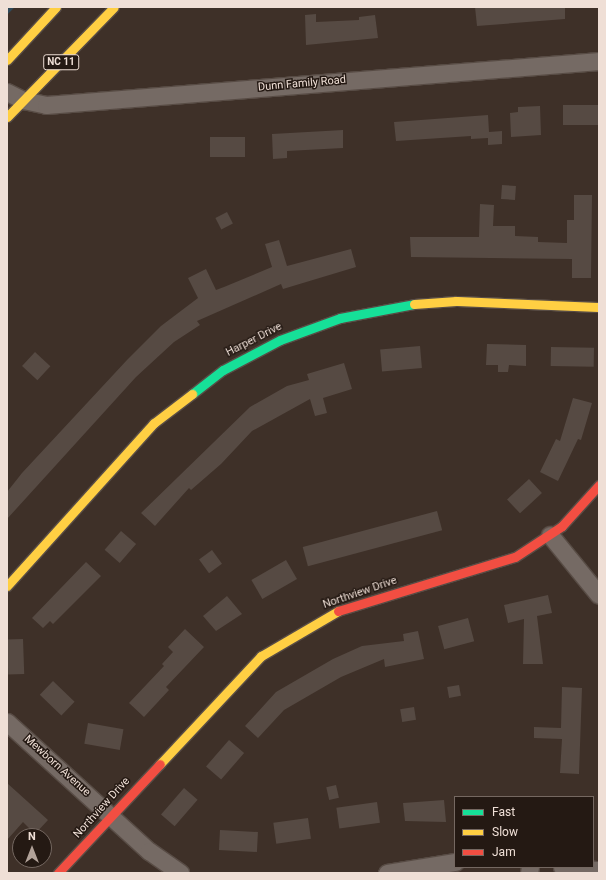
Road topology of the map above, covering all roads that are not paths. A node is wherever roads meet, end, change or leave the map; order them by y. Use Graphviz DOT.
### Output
graph roads {
  1 [pos="56,7"];
  2 [pos="114,7"];
  3 [pos="7,60"];
  4 [pos="599,60"];
  5 [pos="7,92"];
  6 [pos="23,100"];
  7 [pos="7,117"];
  8 [pos="599,307"];
  9 [pos="599,485"];
  10 [pos="550,535"];
  11 [pos="7,586"];
  12 [pos="599,596"];
  13 [pos="7,722"];
  14 [pos="112,815"];
  15 [pos="454,862"];
  16 [pos="574,868"];
  17 [pos="599,870"];
  18 [pos="58,873"];
  19 [pos="180,873"];
  20 [pos="387,873"];
  1 -- 3 [label="main road"];
  2 -- 6 [label="main road, NC 11"];
  4 -- 6 [label="street, Dunn Family Road"];
  5 -- 6 [label="street, Dunn Family Road"];
  6 -- 7 [label="main road, NC 11"];
  8 -- 11 [label="main road, Harper Drive"];
  9 -- 10 [label="main road, Northview Drive"];
  10 -- 12 [label="street"];
  10 -- 14 [label="main road, Northview Drive"];
  13 -- 14 [label="street, Mewborn Avenue"];
  14 -- 18 [label="main road, Northview Drive"];
  14 -- 19 [label="street, Mewborn Avenue"];
  15 -- 20 [label="street"];
  16 -- 17 [label="street"];
}
